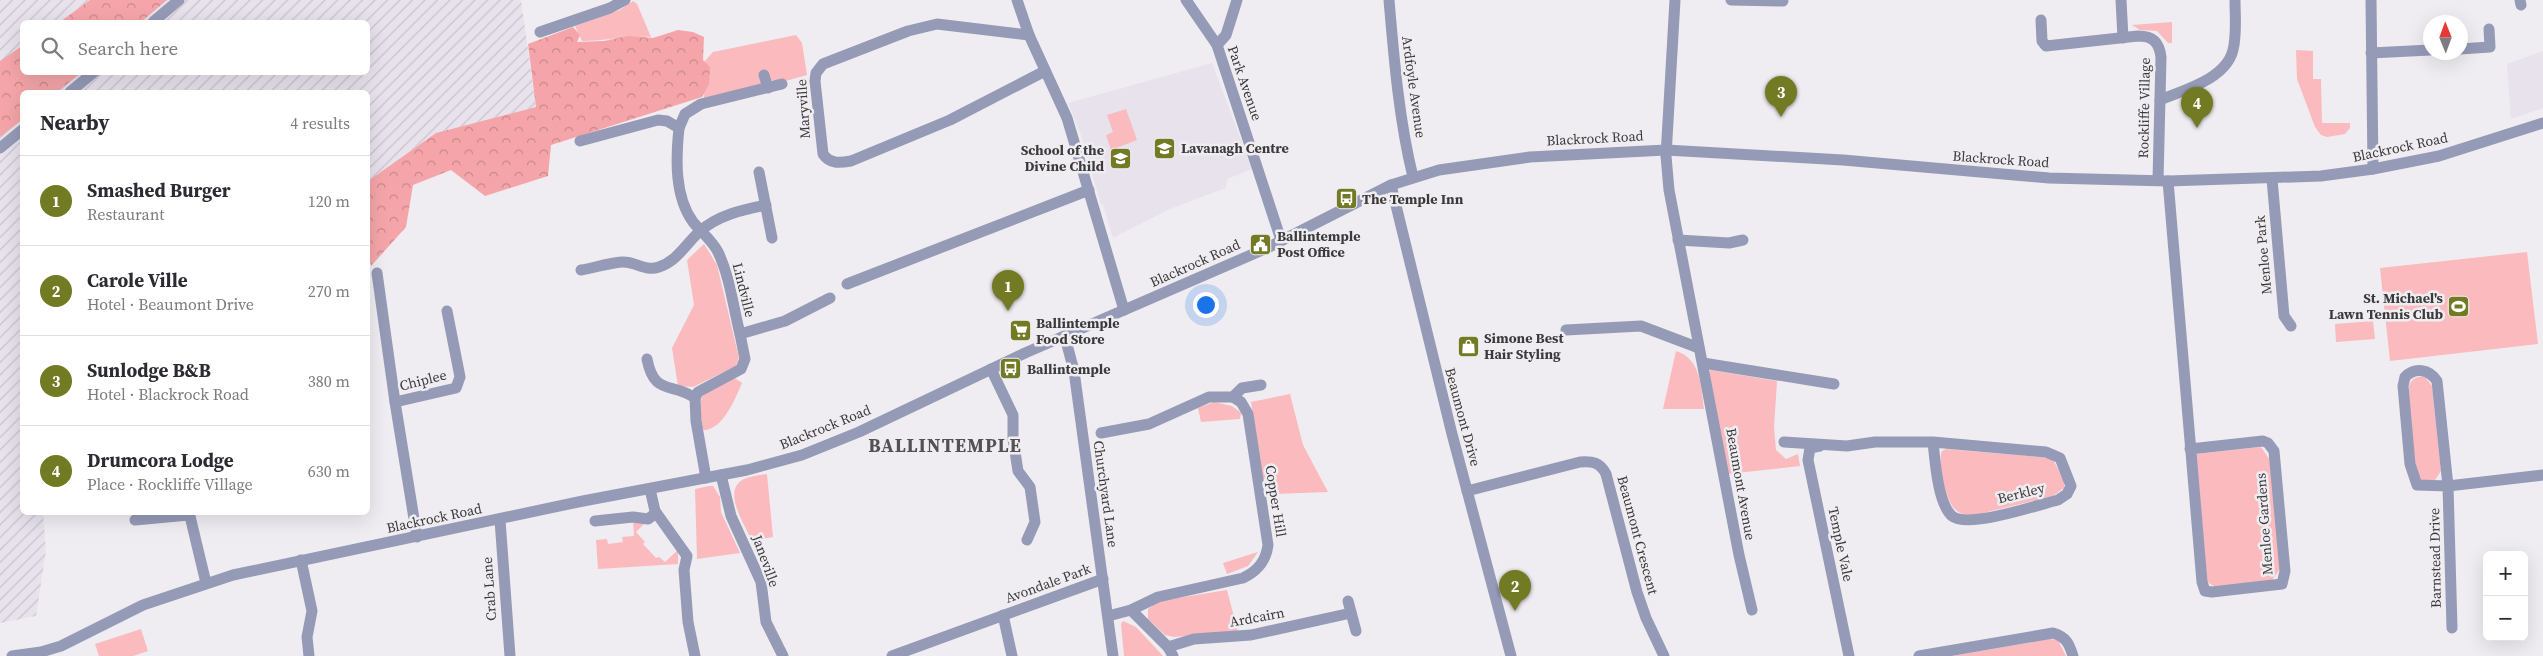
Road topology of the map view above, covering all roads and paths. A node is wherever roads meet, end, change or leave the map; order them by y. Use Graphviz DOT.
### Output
graph roads {
  1 [pos="179,0"];
  2 [pos="625,0"];
  3 [pos="1017,0"];
  4 [pos="1186,0"];
  5 [pos="1237,0"];
  6 [pos="1389,0"];
  7 [pos="1675,0"];
  8 [pos="1730,0"];
  9 [pos="2121,0"];
  10 [pos="2235,0"];
  11 [pos="2371,0"];
  12 [pos="1783,1"];
  13 [pos="156,20"];
  14 [pos="2041,20"];
  15 [pos="2489,29"];
  16 [pos="540,32"];
  17 [pos="1030,35"];
  18 [pos="2122,38"];
  19 [pos="1216,45"];
  20 [pos="2468,48"];
  21 [pos="2423,50"];
  22 [pos="2371,53"];
  23 [pos="1045,71"];
  24 [pos="90,75"];
  25 [pos="764,75"];
  26 [pos="782,84"];
  27 [pos="768,88"];
  28 [pos="72,90"];
  29 [pos="2160,100"];
  30 [pos="2543,123"];
  31 [pos="679,128"];
  32 [pos="20,132"];
  33 [pos="580,141"];
  34 [pos="0,148"];
  35 [pos="1666,150"];
  36 [pos="2373,169"];
  37 [pos="759,172"];
  38 [pos="1413,177"];
  39 [pos="2272,179"];
  40 [pos="2163,180"];
  41 [pos="1391,185"];
  42 [pos="1089,190"];
  43 [pos="766,205"];
  44 [pos="701,230"];
  45 [pos="772,238"];
  46 [pos="1282,240"];
  47 [pos="1678,240"];
  48 [pos="1743,240"];
  49 [pos="580,270"];
  50 [pos="377,273"];
  51 [pos="847,284"];
  52 [pos="830,298"];
  53 [pos="1124,310"];
  54 [pos="448,311"];
  55 [pos="2291,326"];
  56 [pos="1566,330"];
  57 [pos="740,334"];
  58 [pos="1065,336"];
  59 [pos="1700,348"];
  60 [pos="648,359"];
  61 [pos="1702,363"];
  62 [pos="992,369"];
  63 [pos="1834,384"];
  64 [pos="1261,385"];
  65 [pos="1233,397"];
  66 [pos="696,398"];
  67 [pos="394,402"];
  68 [pos="1101,433"];
  69 [pos="1784,442"];
  70 [pos="1933,442"];
  71 [pos="1820,446"];
  72 [pos="2190,448"];
  73 [pos="721,475"];
  74 [pos="2543,475"];
  75 [pos="706,478"];
  76 [pos="2448,486"];
  77 [pos="650,489"];
  78 [pos="1467,491"];
  79 [pos="656,513"];
  80 [pos="180,515"];
  81 [pos="189,515"];
  82 [pos="135,520"];
  83 [pos="500,520"];
  84 [pos="595,520"];
  85 [pos="416,536"];
  86 [pos="1027,540"];
  87 [pos="301,560"];
  88 [pos="1103,579"];
  89 [pos="206,583"];
  90 [pos="1348,601"];
  91 [pos="1131,610"];
  92 [pos="1752,610"];
  93 [pos="1351,613"];
  94 [pos="1003,615"];
  95 [pos="1108,616"];
  96 [pos="2452,628"];
  97 [pos="1356,631"];
  98 [pos="1170,651"];
  99 [pos="906,654"];
  100 [pos="12,656"];
  101 [pos="309,656"];
  102 [pos="510,656"];
  103 [pos="695,656"];
  104 [pos="783,656"];
  105 [pos="892,656"];
  106 [pos="1012,656"];
  107 [pos="1113,656"];
  108 [pos="1511,656"];
  109 [pos="1664,656"];
  110 [pos="1849,656"];
  111 [pos="1919,656"];
  112 [pos="2072,656"];
  1 -- 13 [label="street"];
  2 -- 16 [label="street"];
  3 -- 17 [label="street"];
  4 -- 19 [label="street, Park Avenue"];
  5 -- 19 [label="street"];
  6 -- 38 [label="street, Ardfoyle Avenue"];
  7 -- 35 [label="street, Beaumont Avenue"];
  8 -- 12 [label="street"];
  9 -- 18 [label="street"];
  10 -- 29 [label="street"];
  11 -- 22 [label="street"];
  14 -- 18 [label="street, Rockliffe Village"];
  15 -- 20 [label="street"];
  17 -- 23 [label="street"];
  17 -- 23 [label="street, Maryville"];
  18 -- 29 [label="street, Rockliffe Village"];
  19 -- 46 [label="street, Park Avenue"];
  21 -- 22 [label="street"];
  22 -- 36 [label="street"];
  23 -- 42 [label="street"];
  24 -- 28 [label="street"];
  25 -- 27 [label="street"];
  26 -- 27 [label="street"];
  27 -- 31 [label="street"];
  29 -- 40 [label="street, Rockliffe Village"];
  30 -- 36 [label="street, Blackrock Road"];
  31 -- 33 [label="street"];
  31 -- 44 [label="street, Lindville"];
  32 -- 34 [label="street"];
  35 -- 38 [label="street, Blackrock Road"];
  35 -- 40 [label="street, Blackrock Road"];
  35 -- 47 [label="street, Beaumont Avenue"];
  36 -- 39 [label="street, Blackrock Road"];
  37 -- 43 [label="street"];
  38 -- 41 [label="street, Blackrock Road"];
  39 -- 40 [label="street, Blackrock Road"];
  39 -- 55 [label="street, Menloe Park"];
  40 -- 72 [label="street, Menloe Gardens"];
  41 -- 46 [label="street, Blackrock Road"];
  41 -- 78 [label="street, Beaumont Drive"];
  42 -- 51 [label="street"];
  42 -- 53 [label="street"];
  43 -- 44 [label="street"];
  43 -- 45 [label="street"];
  44 -- 49 [label="street"];
  44 -- 57 [label="street, Lindville"];
  46 -- 53 [label="street, Blackrock Road"];
  47 -- 48 [label="street"];
  47 -- 59 [label="street, Beaumont Avenue"];
  50 -- 67 [label="street"];
  52 -- 57 [label="street, Lindville"];
  53 -- 58 [label="street, Blackrock Road"];
  54 -- 67 [label="street, Chiplee"];
  56 -- 59 [label="street"];
  57 -- 66 [label="street, Lindville"];
  58 -- 62 [label="street, Blackrock Road"];
  58 -- 88 [label="street, Churchyard Lane"];
  59 -- 61 [label="street, Beaumont Avenue"];
  60 -- 66 [label="street"];
  61 -- 63 [label="street"];
  61 -- 92 [label="street, Beaumont Avenue"];
  62 -- 73 [label="street, Blackrock Road"];
  62 -- 86 [label="street"];
  64 -- 65 [label="street"];
  65 -- 68 [label="street"];
  65 -- 91 [label="street, Copper Hill"];
  66 -- 75 [label="street"];
  67 -- 85 [label="street, Chiplee"];
  69 -- 71 [label="street"];
  70 -- 70 [label="street, Berkley"];
  70 -- 71 [label="street, Berkley"];
  71 -- 110 [label="street, Temple Vale"];
  72 -- 72 [label="street, Menloe Gardens"];
  73 -- 75 [label="street, Blackrock Road"];
  73 -- 104 [label="street, Janeville"];
  74 -- 76 [label="street, Barnstead Drive"];
  75 -- 77 [label="street, Blackrock Road"];
  76 -- 76 [label="street, Barnstead Drive"];
  76 -- 96 [label="street, Barnstead Drive"];
  77 -- 79 [label="street"];
  77 -- 83 [label="street, Blackrock Road"];
  78 -- 108 [label="street, Beaumont Drive"];
  78 -- 109 [label="street, Beaumont Crescent"];
  79 -- 84 [label="street"];
  79 -- 103 [label="street"];
  80 -- 82 [label="street"];
  81 -- 89 [label="street"];
  83 -- 85 [label="street, Blackrock Road"];
  83 -- 102 [label="street, Crab Lane"];
  85 -- 87 [label="street, Blackrock Road"];
  87 -- 89 [label="street, Blackrock Road"];
  87 -- 101 [label="street"];
  88 -- 94 [label="street, Avondale Park"];
  88 -- 95 [label="street, Churchyard Lane"];
  89 -- 100 [label="street, Blackrock Road"];
  90 -- 93 [label="street"];
  91 -- 95 [label="street, Copper Hill"];
  91 -- 98 [label="street"];
  93 -- 97 [label="street"];
  93 -- 98 [label="street, Ardcairn"];
  94 -- 99 [label="street, Avondale Park"];
  94 -- 106 [label="street, Avondale Park"];
  95 -- 107 [label="street, Churchyard Lane"];
  99 -- 105 [label="street, Avondale Park"];
  111 -- 112 [label="street"];
}
